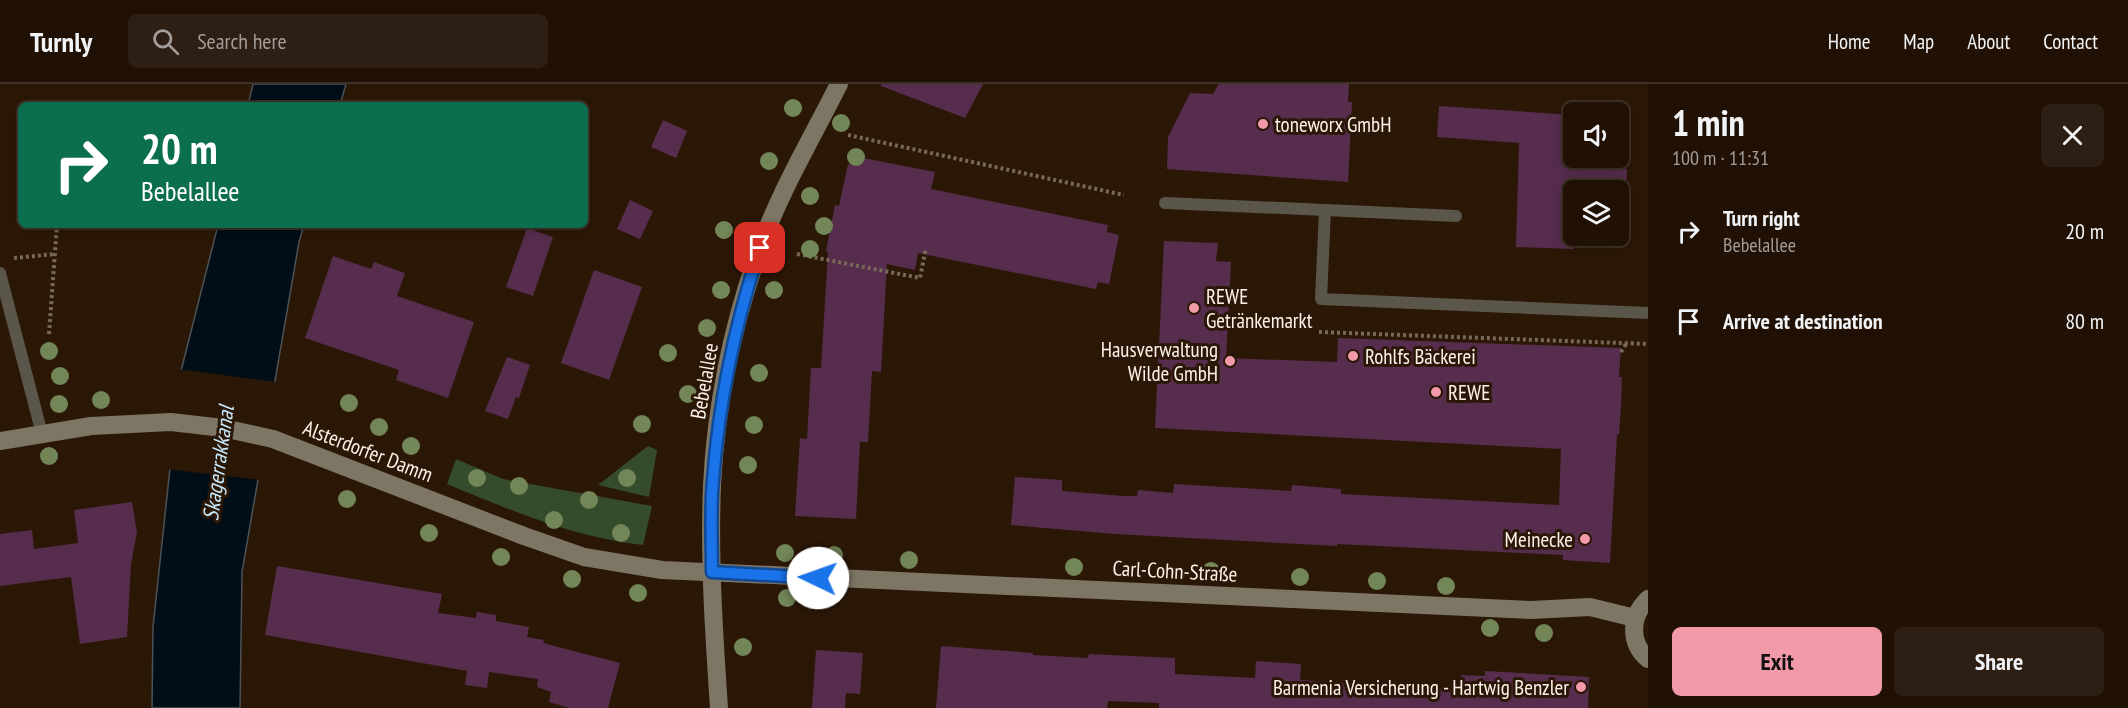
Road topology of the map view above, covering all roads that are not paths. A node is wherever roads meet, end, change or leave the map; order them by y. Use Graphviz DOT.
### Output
graph roads {
  1 [pos="839,84"];
  2 [pos="1165,203"];
  3 [pos="1325,210"];
  4 [pos="1456,216"];
  5 [pos="0,273"];
  6 [pos="1648,313"];
  7 [pos="42,434"];
  8 [pos="0,441"];
  9 [pos="712,572"];
  10 [pos="1648,599"];
  11 [pos="1635,618"];
  12 [pos="1648,659"];
  13 [pos="719,708"];
  1 -- 9 [label="street, Bebelallee"];
  2 -- 3 [label="lane"];
  3 -- 4 [label="lane"];
  3 -- 6 [label="lane"];
  5 -- 7 [label="lane"];
  7 -- 8 [label="street, Alsterdorfer Damm"];
  7 -- 9 [label="street, Alsterdorfer Damm"];
  9 -- 11 [label="street, Carl-Cohn-Straße"];
  9 -- 13 [label="street, Bebelallee"];
  10 -- 11 [label="street"];
  11 -- 12 [label="street"];
}
